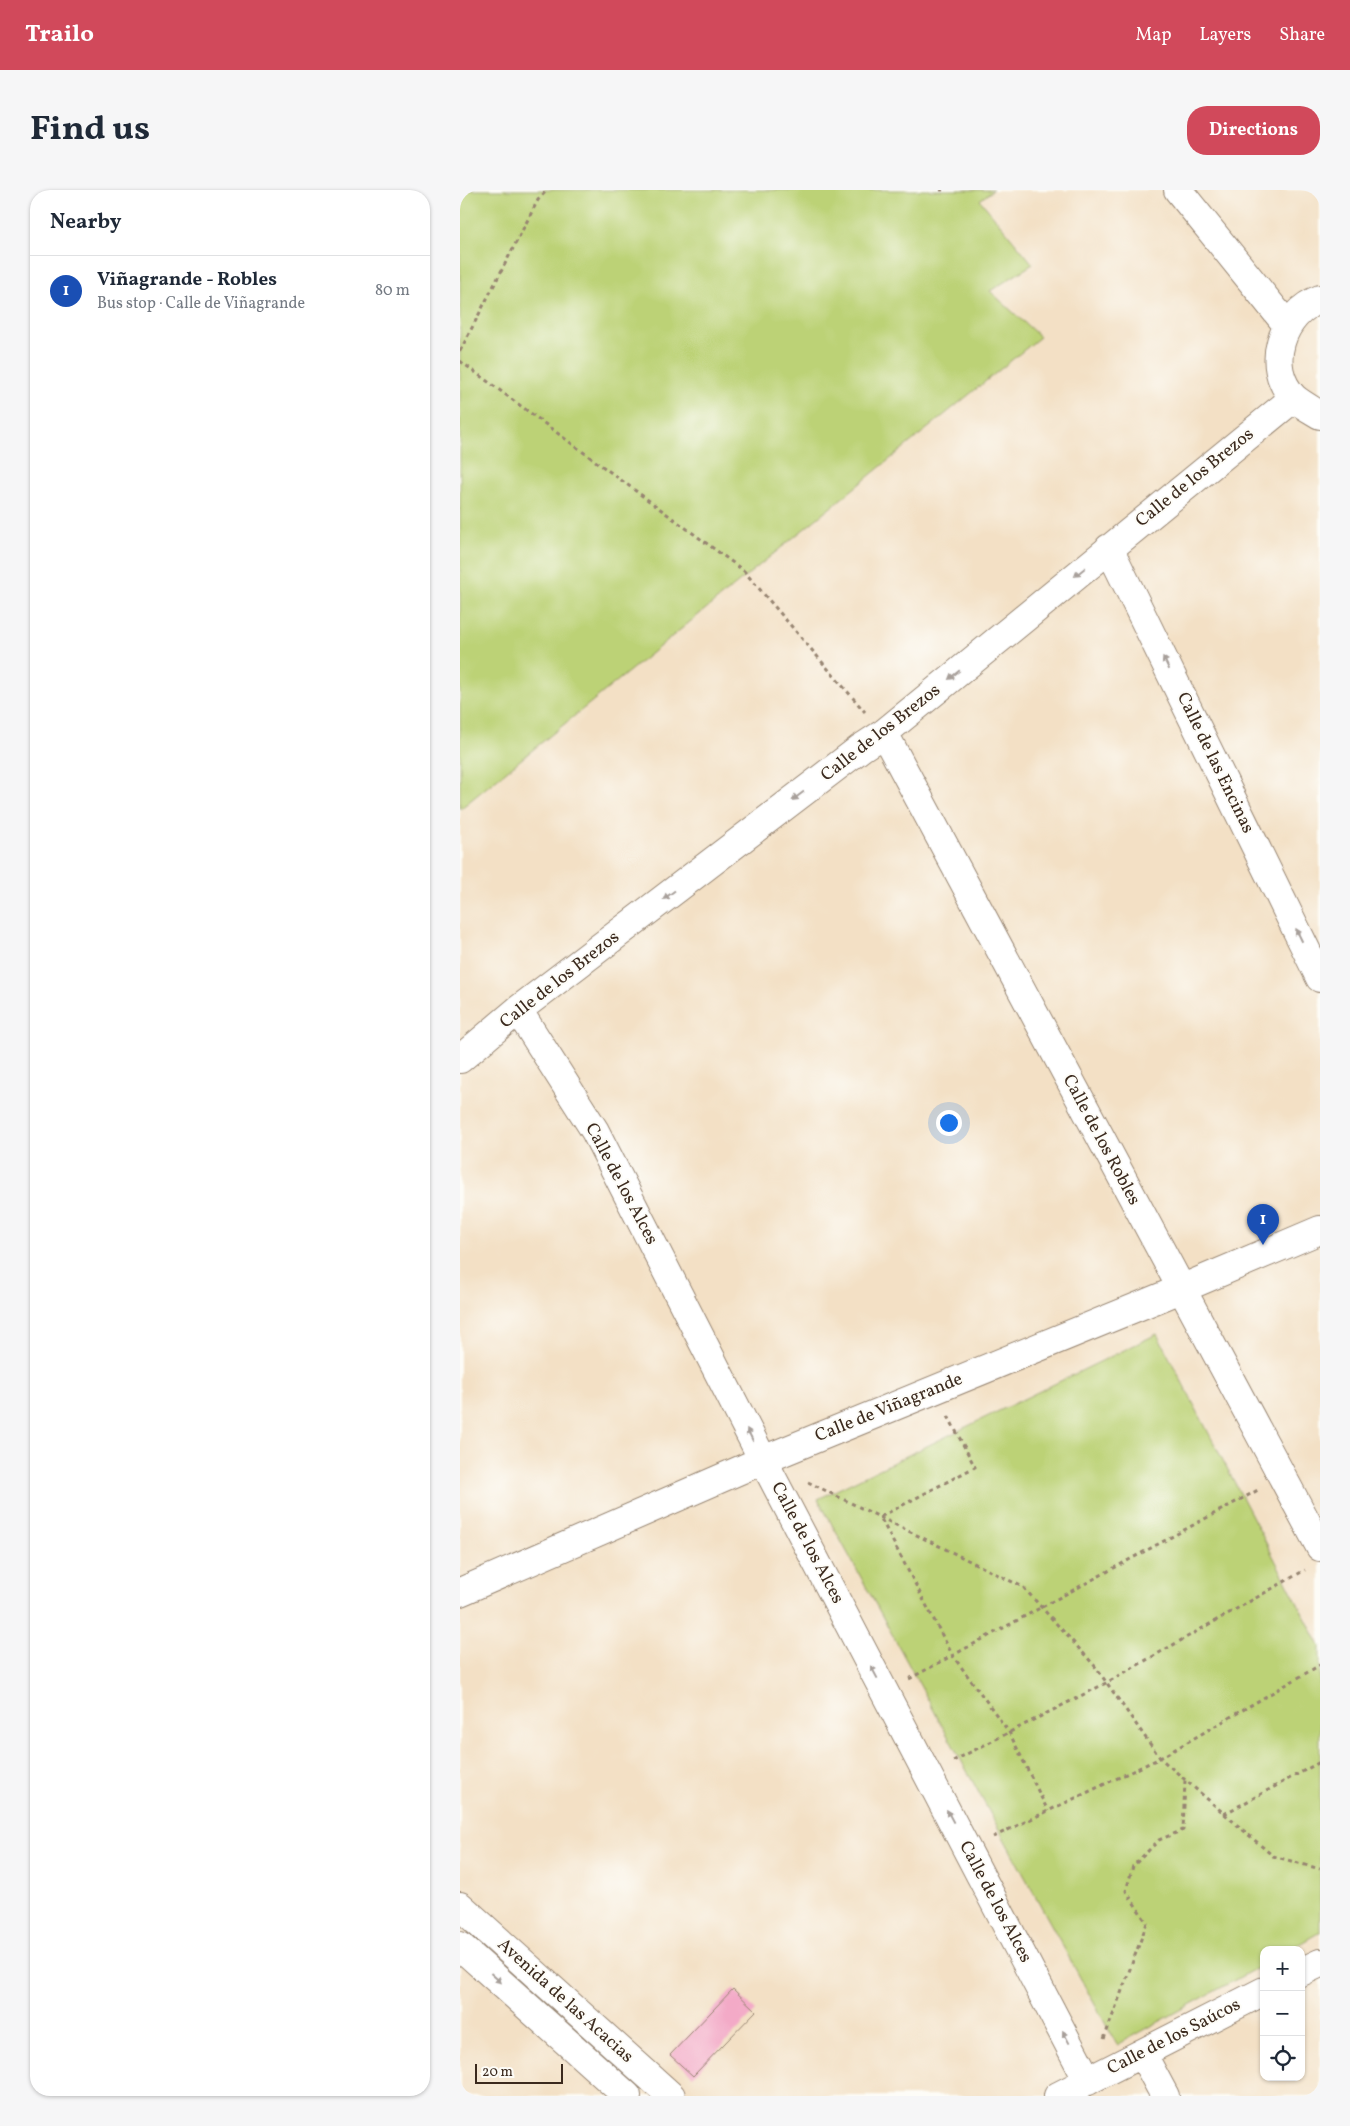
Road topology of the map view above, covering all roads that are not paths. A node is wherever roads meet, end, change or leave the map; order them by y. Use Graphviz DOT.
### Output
graph roads {
  1 [pos="1178,190"];
  2 [pos="1320,299"];
  3 [pos="1287,325"];
  4 [pos="1294,398"];
  5 [pos="1320,415"];
  6 [pos="1109,548"];
  7 [pos="884,733"];
  8 [pos="1320,978"];
  9 [pos="518,1010"];
  10 [pos="460,1059"];
  11 [pos="1320,1230"];
  12 [pos="1181,1289"];
  13 [pos="763,1460"];
  14 [pos="1316,1556"];
  15 [pos="460,1592"];
  16 [pos="460,1906"];
  17 [pos="460,1946"];
  18 [pos="1320,1962"];
  19 [pos="1305,1970"];
  20 [pos="1260,1993"];
  21 [pos="1142,2053"];
  22 [pos="1088,2081"];
  23 [pos="627,2096"];
  24 [pos="671,2096"];
  25 [pos="1058,2096"];
  26 [pos="1165,2096"];
  1 -- 3 [label="street"];
  2 -- 3 [label="street"];
  3 -- 4 [label="street"];
  4 -- 5 [label="street"];
  4 -- 6 [label="street, Calle de los Brezos"];
  6 -- 7 [label="street, Calle de los Brezos, one-way"];
  8 -- 6 [label="street, Calle de las Encinas, one-way"];
  7 -- 9 [label="street, Calle de los Brezos, one-way"];
  7 -- 12 [label="street, Calle de los Robles"];
  9 -- 10 [label="street, Calle de los Brezos"];
  13 -- 9 [label="street, Calle de los Alces, one-way"];
  11 -- 12 [label="street, Calle de Viñagrande"];
  12 -- 13 [label="street, Calle de Viñagrande"];
  12 -- 14 [label="street, Calle de los Robles"];
  13 -- 15 [label="street, Calle de Viñagrande"];
  22 -- 13 [label="street, Calle de los Alces, one-way"];
  16 -- 24 [label="street, Avenida de las Acacias"];
  17 -- 23 [label="street, Avenida de las Acacias, one-way"];
  18 -- 19 [label="street"];
  20 -- 21 [label="street, Calle de los Saúcos"];
  21 -- 22 [label="street, Calle de los Saúcos"];
  21 -- 26 [label="street"];
  22 -- 25 [label="street, Calle de los Saúcos"];
}
